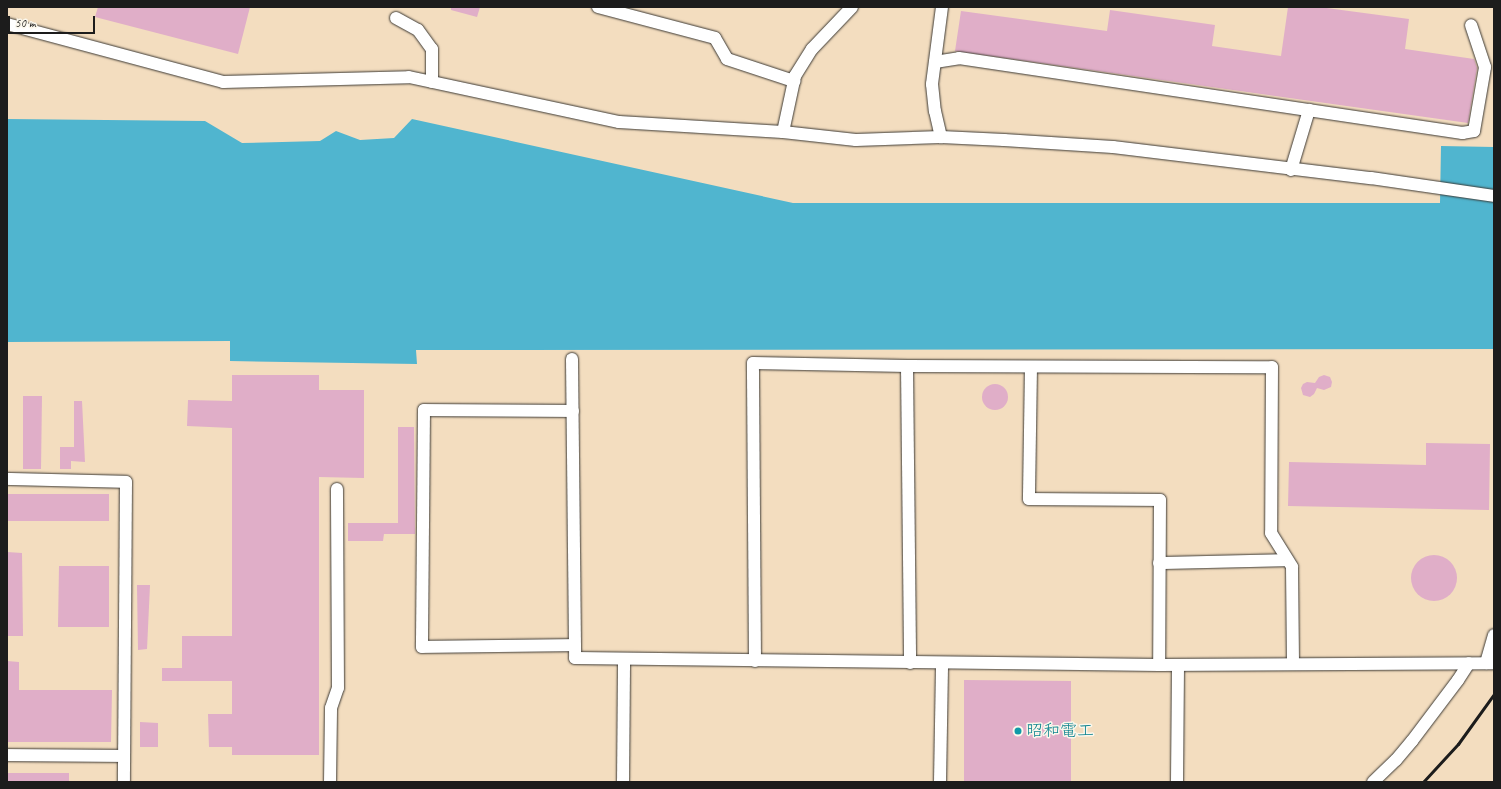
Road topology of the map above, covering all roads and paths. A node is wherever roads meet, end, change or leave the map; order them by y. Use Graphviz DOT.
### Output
graph roads {
  1 [pos="598,7"];
  2 [pos="852,7"];
  3 [pos="942,7"];
  4 [pos="396,18"];
  5 [pos="7,24"];
  6 [pos="1471,24"];
  7 [pos="935,62"];
  8 [pos="794,81"];
  9 [pos="432,82"];
  10 [pos="1309,110"];
  11 [pos="783,132"];
  12 [pos="941,137"];
  13 [pos="1291,170"];
  14 [pos="1494,196"];
  15 [pos="572,359"];
  16 [pos="907,366"];
  17 [pos="1031,367"];
  18 [pos="573,411"];
  19 [pos="7,479"];
  20 [pos="337,489"];
  21 [pos="1287,560"];
  22 [pos="1159,564"];
  23 [pos="1494,635"];
  24 [pos="575,645"];
  25 [pos="624,660"];
  26 [pos="754,661"];
  27 [pos="910,663"];
  28 [pos="942,663"];
  29 [pos="1469,663"];
  30 [pos="1490,663"];
  31 [pos="1293,664"];
  32 [pos="1159,665"];
  33 [pos="1178,665"];
  34 [pos="7,755"];
  35 [pos="124,756"];
  36 [pos="124,782"];
  37 [pos="330,782"];
  38 [pos="623,782"];
  39 [pos="940,782"];
  40 [pos="1177,782"];
  41 [pos="1373,782"];
  1 -- 8 [label="street"];
  2 -- 8 [label="street"];
  3 -- 7 [label="street"];
  4 -- 9 [label="street"];
  5 -- 9 [label="street"];
  6 -- 10 [label="street"];
  7 -- 10 [label="street"];
  7 -- 12 [label="street"];
  8 -- 11 [label="street"];
  9 -- 11 [label="street"];
  10 -- 13 [label="street"];
  11 -- 12 [label="street"];
  12 -- 13 [label="street"];
  13 -- 14 [label="street"];
  15 -- 18 [label="street"];
  16 -- 17 [label="street"];
  16 -- 26 [label="street"];
  16 -- 27 [label="street"];
  17 -- 21 [label="street"];
  17 -- 22 [label="street"];
  18 -- 24 [label="street"];
  18 -- 24 [label="street"];
  19 -- 35 [label="street"];
  20 -- 37 [label="street"];
  21 -- 22 [label="street"];
  21 -- 31 [label="street"];
  22 -- 32 [label="street"];
  23 -- 30 [label="street"];
  24 -- 25 [label="street"];
  25 -- 26 [label="street"];
  25 -- 38 [label="street"];
  26 -- 27 [label="street"];
  27 -- 28 [label="street"];
  28 -- 32 [label="street"];
  28 -- 39 [label="street"];
  29 -- 30 [label="street"];
  29 -- 31 [label="street"];
  29 -- 41 [label="street"];
  31 -- 33 [label="street"];
  32 -- 33 [label="street"];
  33 -- 40 [label="street"];
  34 -- 35 [label="street"];
  35 -- 36 [label="street"];
}
